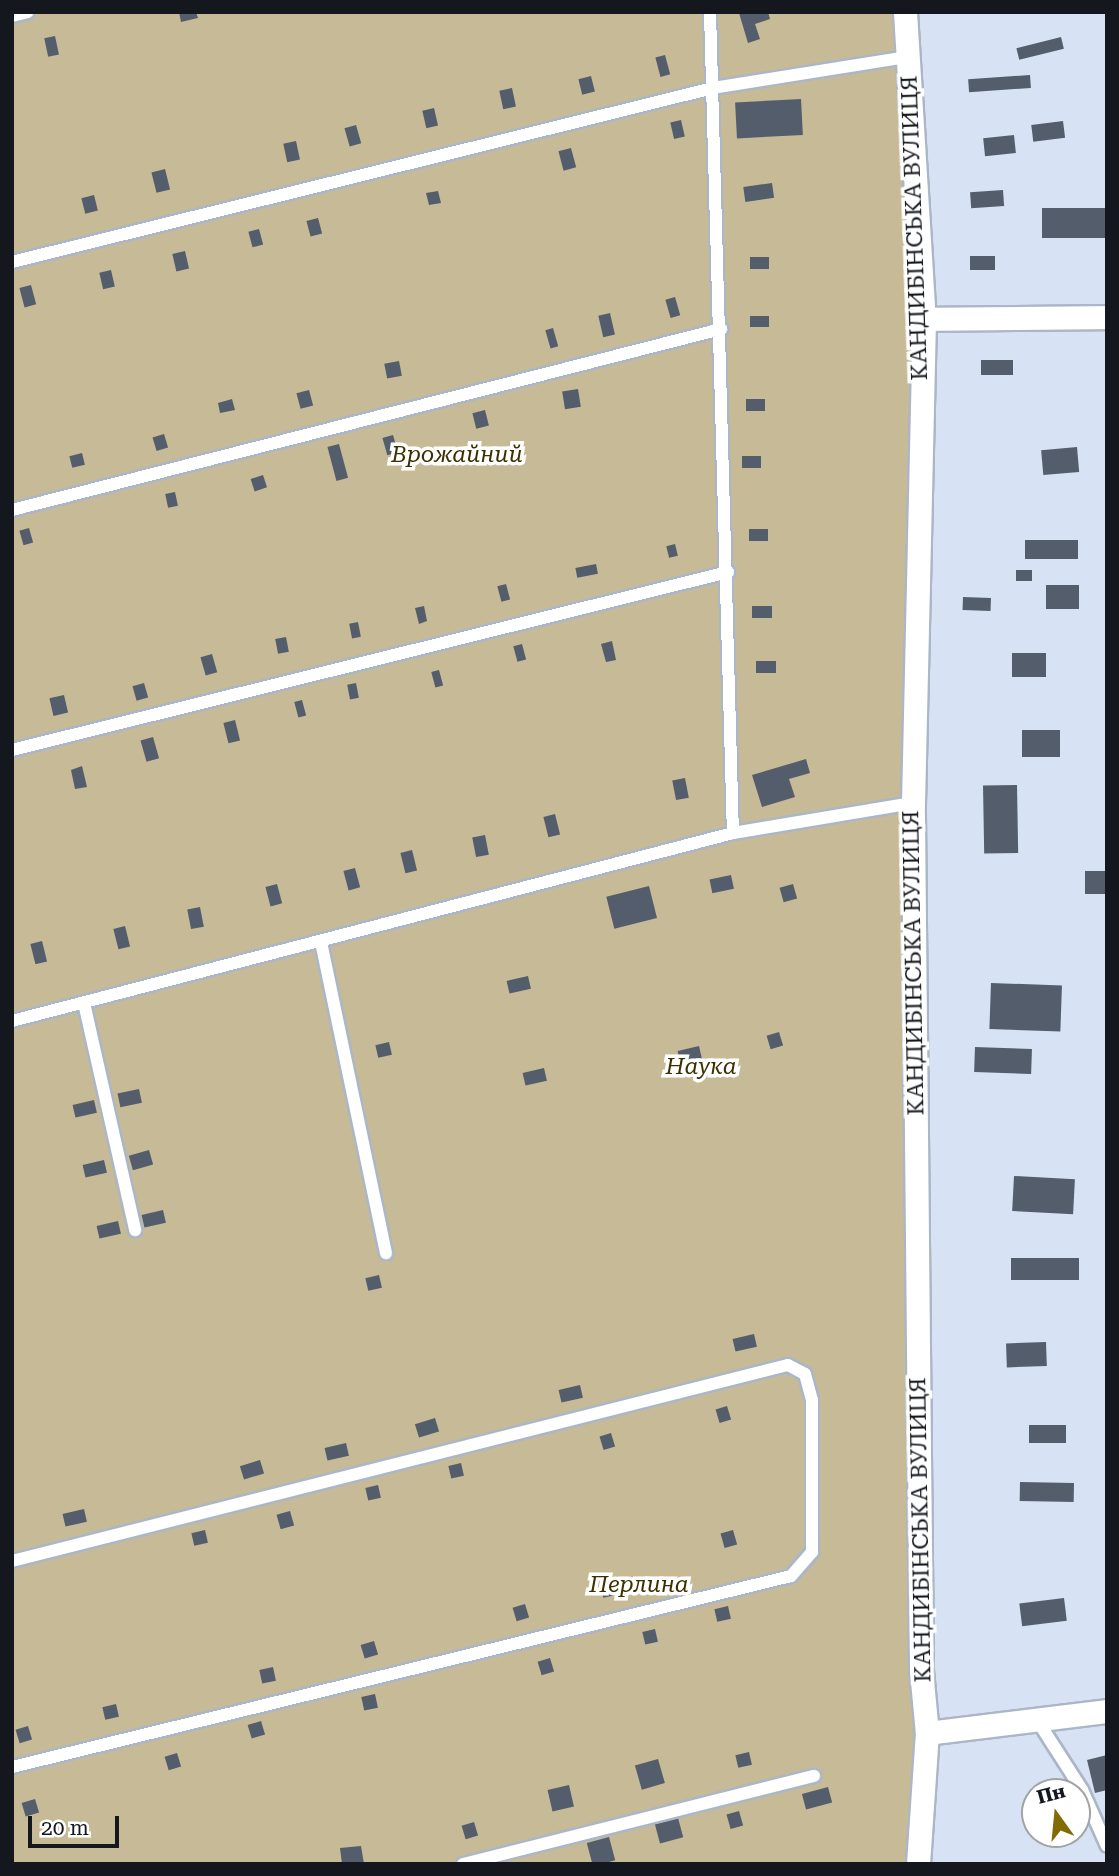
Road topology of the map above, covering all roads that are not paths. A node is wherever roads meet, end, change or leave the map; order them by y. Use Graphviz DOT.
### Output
graph roads {
  1 [pos="28,12"];
  2 [pos="710,12"];
  3 [pos="905,12"];
  4 [pos="12,16"];
  5 [pos="908,57"];
  6 [pos="713,88"];
  7 [pos="12,262"];
  8 [pos="1107,317"];
  9 [pos="924,319"];
  10 [pos="721,329"];
  11 [pos="12,510"];
  12 [pos="728,572"];
  13 [pos="12,750"];
  14 [pos="913,803"];
  15 [pos="733,833"];
  16 [pos="320,942"];
  17 [pos="84,1003"];
  18 [pos="12,1021"];
  19 [pos="135,1230"];
  20 [pos="386,1253"];
  21 [pos="12,1561"];
  22 [pos="1107,1711"];
  23 [pos="1039,1723"];
  24 [pos="927,1733"];
  25 [pos="12,1767"];
  26 [pos="814,1776"];
  27 [pos="1107,1846"];
  28 [pos="463,1864"];
  29 [pos="918,1864"];
  1 -- 4 [label="lane"];
  2 -- 6 [label="lane"];
  3 -- 5 [label="street, КАНДИБІНСЬКА ВУЛИЦЯ"];
  5 -- 6 [label="lane"];
  5 -- 9 [label="street, КАНДИБІНСЬКА ВУЛИЦЯ"];
  6 -- 7 [label="lane"];
  6 -- 10 [label="lane"];
  8 -- 9 [label="street"];
  9 -- 14 [label="street, КАНДИБІНСЬКА ВУЛИЦЯ"];
  10 -- 11 [label="lane"];
  10 -- 12 [label="lane"];
  12 -- 13 [label="lane"];
  12 -- 15 [label="lane"];
  14 -- 15 [label="lane"];
  14 -- 24 [label="street, КАНДИБІНСЬКА ВУЛИЦЯ"];
  15 -- 16 [label="lane"];
  16 -- 17 [label="lane"];
  16 -- 20 [label="lane"];
  17 -- 18 [label="lane"];
  17 -- 19 [label="lane"];
  21 -- 25 [label="lane"];
  22 -- 23 [label="street"];
  23 -- 24 [label="street"];
  23 -- 27 [label="lane"];
  24 -- 29 [label="street, КАНДИБІНСЬКА ВУЛИЦЯ"];
  26 -- 28 [label="lane"];
}
